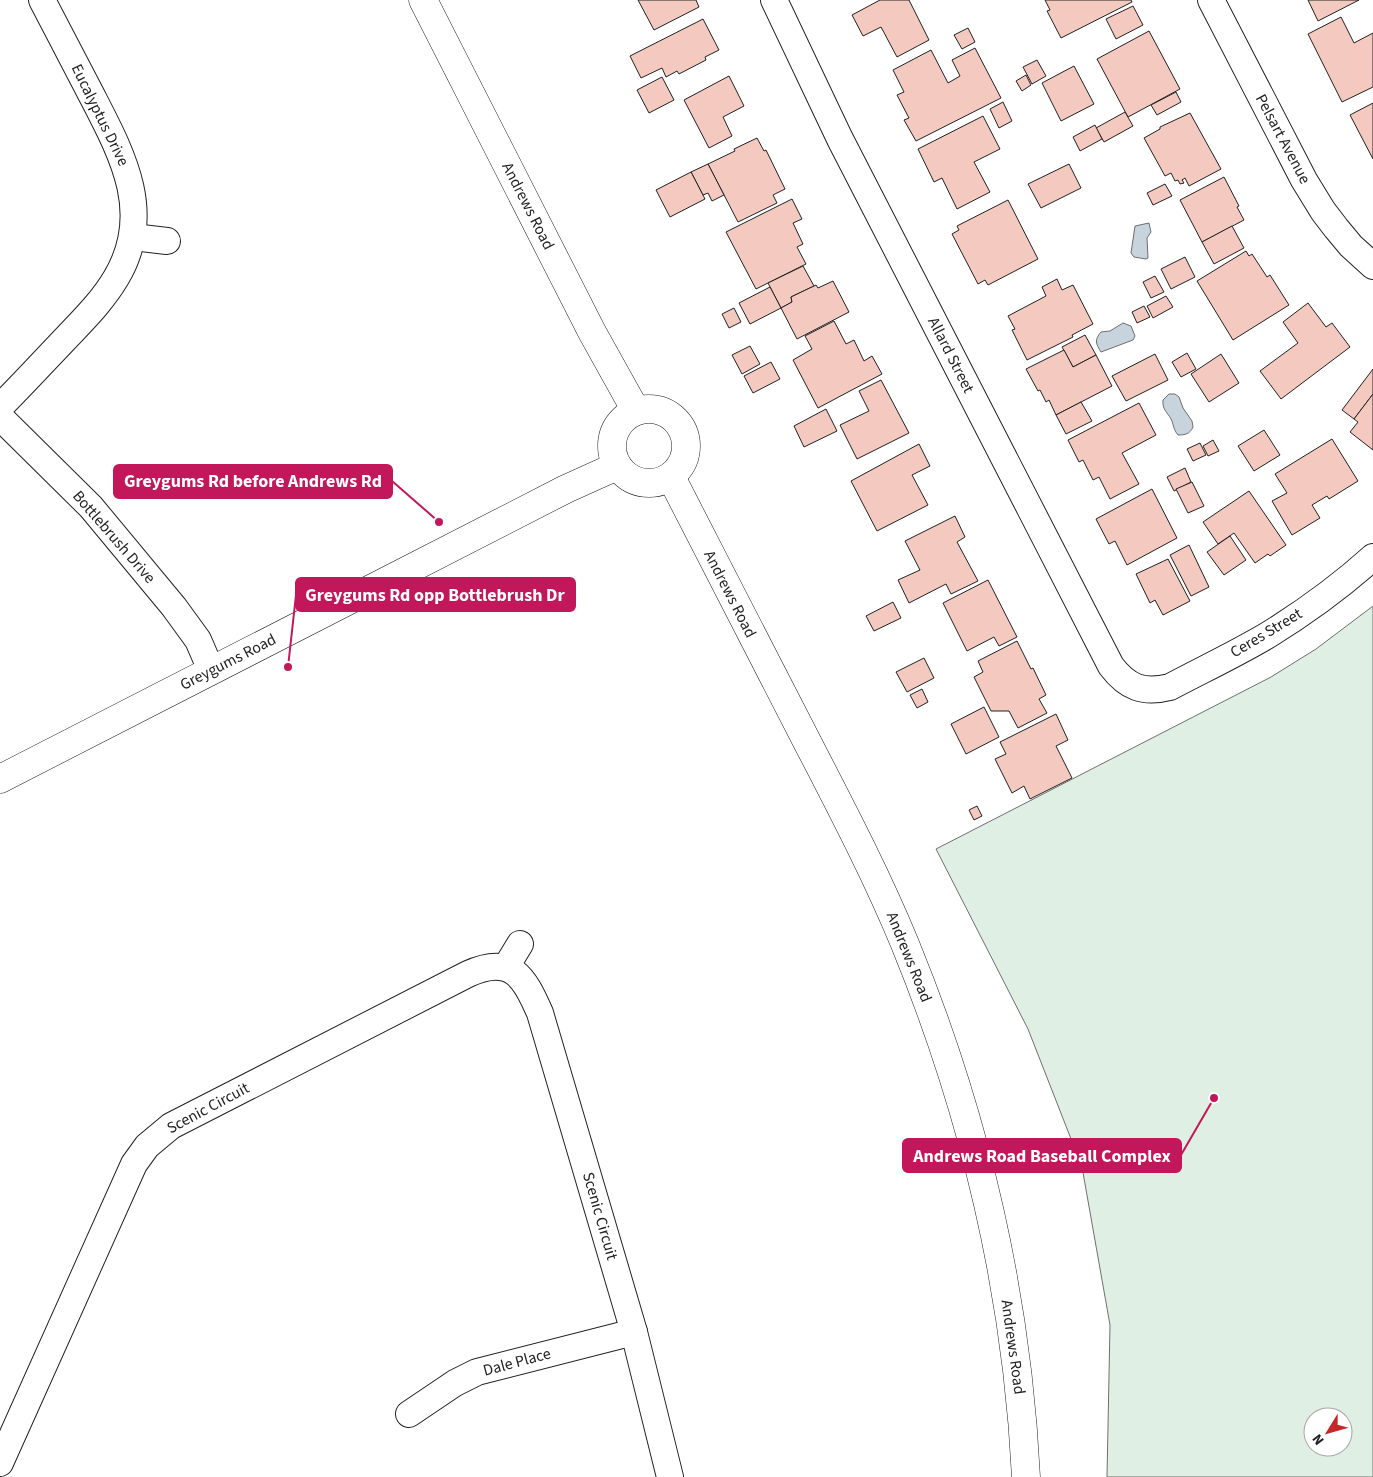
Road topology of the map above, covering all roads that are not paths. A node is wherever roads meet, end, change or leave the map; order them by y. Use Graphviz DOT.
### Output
graph roads {
  1 [pos="42,0"];
  2 [pos="423,0"];
  3 [pos="774,0"];
  4 [pos="1211,0"];
  5 [pos="133,237"];
  6 [pos="167,241"];
  7 [pos="1373,266"];
  8 [pos="0,407"];
  9 [pos="636,411"];
  10 [pos="0,417"];
  11 [pos="617,466"];
  12 [pos="671,477"];
  13 [pos="1373,557"];
  14 [pos="211,670"];
  15 [pos="1149,690"];
  16 [pos="0,779"];
  17 [pos="520,944"];
  18 [pos="506,968"];
  19 [pos="634,1332"];
  20 [pos="409,1414"];
  21 [pos="0,1463"];
  22 [pos="670,1477"];
  23 [pos="1026,1477"];
  1 -- 5 [label="street, Eucalyptus Drive"];
  2 -- 9 [label="main road, Andrews Road"];
  3 -- 15 [label="street, Allard Street"];
  4 -- 7 [label="street, Pelsart Avenue"];
  5 -- 6 [label="street"];
  5 -- 8 [label="street, Eucalyptus Drive"];
  9 -- 11 [label="main road"];
  9 -- 12 [label="main road"];
  10 -- 14 [label="street, Bottlebrush Drive"];
  11 -- 12 [label="main road"];
  11 -- 14 [label="main road, Greygums Road"];
  12 -- 23 [label="main road, Andrews Road"];
  13 -- 15 [label="street, Ceres Street"];
  14 -- 16 [label="main road, Greygums Road"];
  17 -- 18 [label="street"];
  18 -- 19 [label="street, Scenic Circuit"];
  18 -- 21 [label="street, Scenic Circuit"];
  19 -- 20 [label="street, Dale Place"];
  19 -- 22 [label="street, Scenic Circuit"];
}
